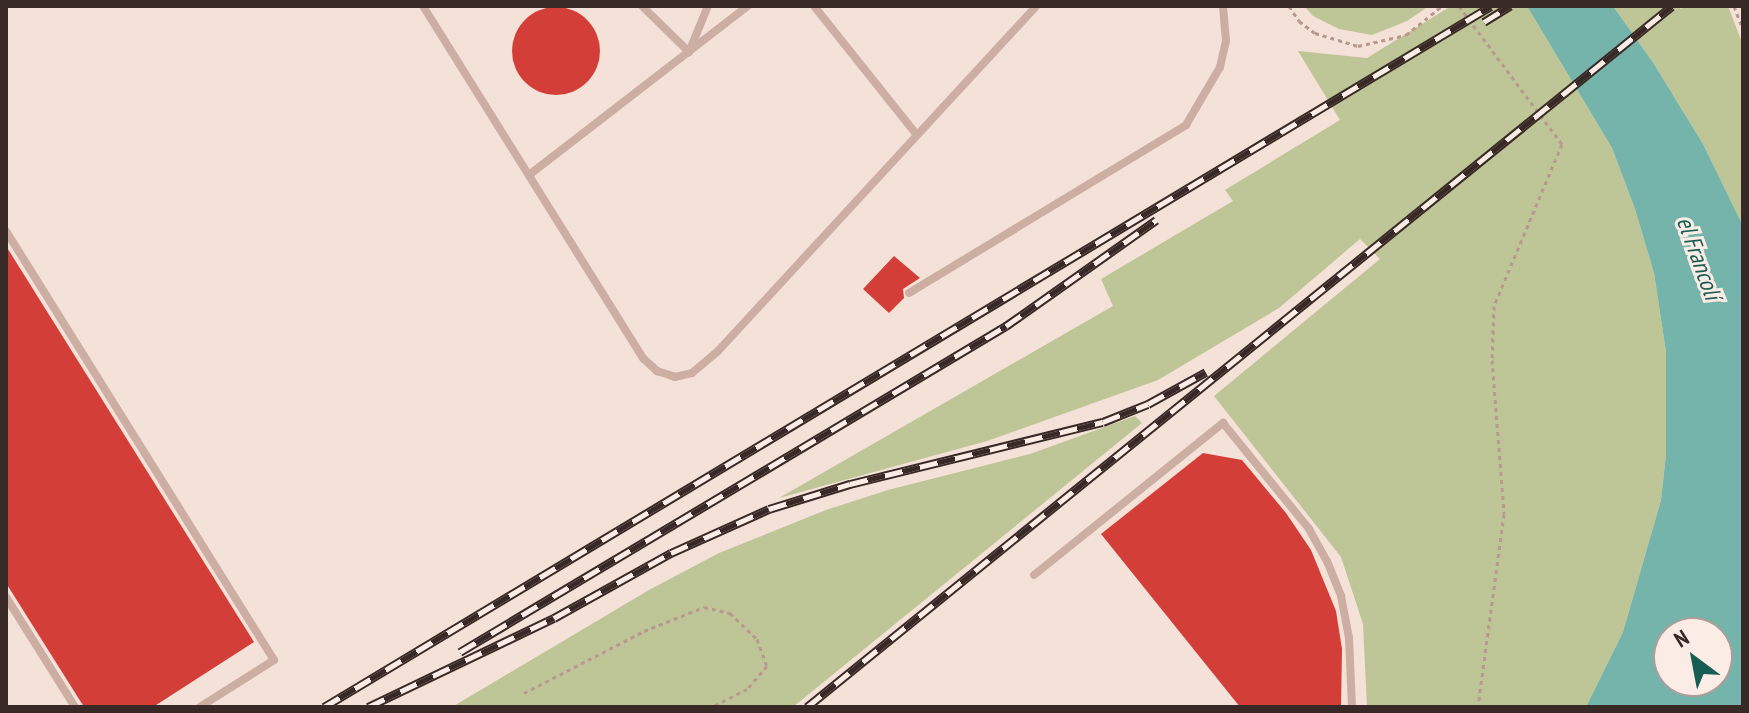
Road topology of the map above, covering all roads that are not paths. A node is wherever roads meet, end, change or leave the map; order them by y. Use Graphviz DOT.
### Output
graph roads {
  1 [pos="423,6"];
  2 [pos="642,6"];
  3 [pos="708,6"];
  4 [pos="748,6"];
  5 [pos="814,6"];
  6 [pos="1036,6"];
  7 [pos="1223,6"];
  8 [pos="689,52"];
  9 [pos="917,135"];
  10 [pos="529,175"];
  11 [pos="6,231"];
  12 [pos="909,293"];
  13 [pos="1034,575"];
  14 [pos="6,597"];
  15 [pos="75,707"];
  16 [pos="200,707"];
  17 [pos="1352,707"];
  1 -- 10 [label="lane"];
  2 -- 8 [label="lane"];
  3 -- 8 [label="lane"];
  4 -- 8 [label="lane"];
  5 -- 9 [label="lane"];
  6 -- 9 [label="lane"];
  7 -- 12 [label="lane"];
  8 -- 10 [label="lane"];
  9 -- 10 [label="lane"];
  11 -- 16 [label="lane"];
  13 -- 17 [label="lane"];
  14 -- 15 [label="lane"];
}
